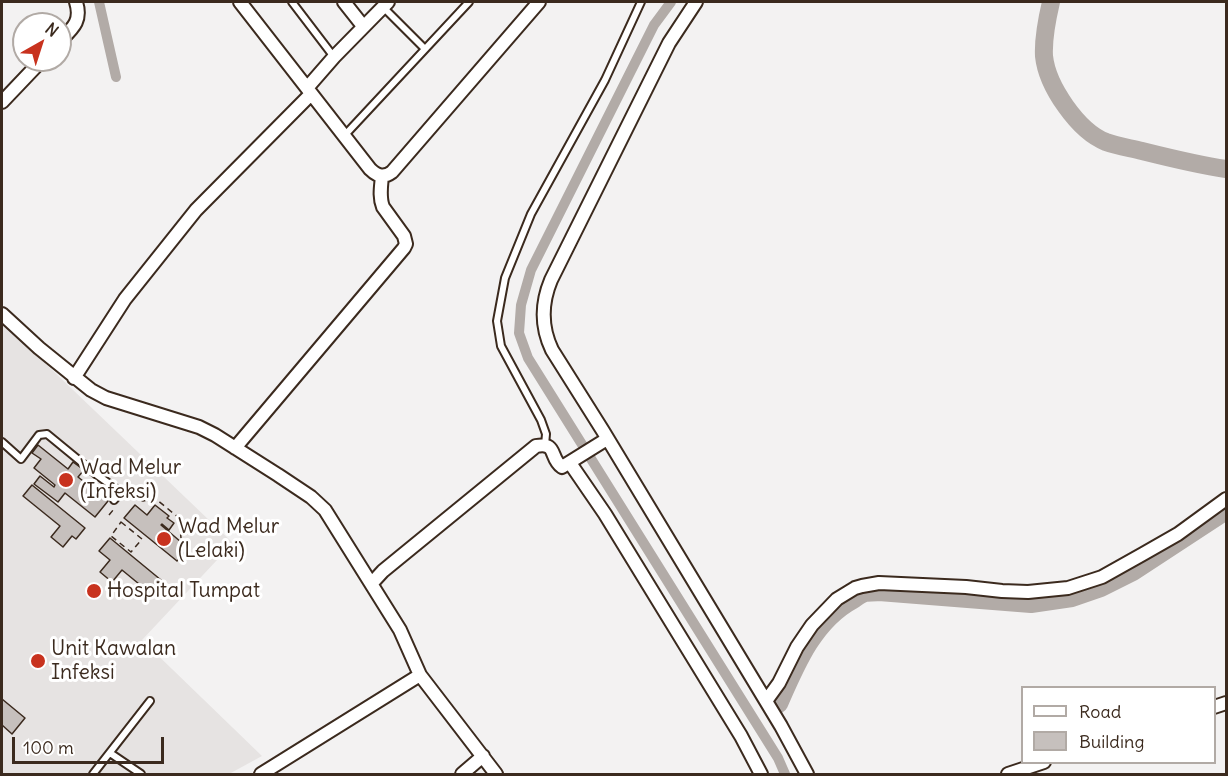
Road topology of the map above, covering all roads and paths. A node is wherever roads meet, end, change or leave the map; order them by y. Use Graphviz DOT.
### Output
graph roads {
  1 [pos="76,2"];
  2 [pos="240,2"];
  3 [pos="292,2"];
  4 [pos="344,2"];
  5 [pos="469,2"];
  6 [pos="537,2"];
  7 [pos="641,2"];
  8 [pos="696,2"];
  9 [pos="385,4"];
  10 [pos="363,26"];
  11 [pos="72,27"];
  12 [pos="425,49"];
  13 [pos="334,57"];
  14 [pos="31,72"];
  15 [pos="309,91"];
  16 [pos="2,102"];
  17 [pos="344,136"];
  18 [pos="382,176"];
  19 [pos="2,314"];
  20 [pos="74,378"];
  21 [pos="2,442"];
  22 [pos="604,442"];
  23 [pos="545,445"];
  24 [pos="236,448"];
  25 [pos="572,462"];
  26 [pos="126,494"];
  27 [pos="1227,499"];
  28 [pos="114,500"];
  29 [pos="115,508"];
  30 [pos="109,515"];
  31 [pos="112,523"];
  32 [pos="117,528"];
  33 [pos="122,529"];
  34 [pos="113,532"];
  35 [pos="119,532"];
  36 [pos="117,535"];
  37 [pos="181,538"];
  38 [pos="372,583"];
  39 [pos="420,675"];
  40 [pos="150,701"];
  41 [pos="765,701"];
  42 [pos="110,753"];
  43 [pos="483,756"];
  44 [pos="1038,764"];
  45 [pos="93,774"];
  46 [pos="141,774"];
  47 [pos="261,774"];
  48 [pos="462,774"];
  49 [pos="496,774"];
  50 [pos="761,774"];
  51 [pos="807,774"];
  52 [pos="1008,774"];
  1 -- 11 [label="street"];
  2 -- 15 [label="street"];
  3 -- 13 [label="lane"];
  4 -- 10 [label="street"];
  5 -- 12 [label="lane"];
  6 -- 18 [label="street"];
  7 -- 23 [label="lane"];
  8 -- 22 [label="street"];
  9 -- 10 [label="street"];
  9 -- 12 [label="lane"];
  10 -- 13 [label="street"];
  12 -- 17 [label="lane"];
  13 -- 15 [label="street"];
  14 -- 16 [label="street"];
  15 -- 17 [label="street"];
  15 -- 20 [label="street"];
  17 -- 18 [label="street"];
  18 -- 24 [label="street"];
  19 -- 20 [label="street"];
  20 -- 24 [label="street"];
  21 -- 28 [label="lane"];
  22 -- 25 [label="street"];
  22 -- 41 [label="street"];
  23 -- 25 [label="street"];
  23 -- 38 [label="street"];
  24 -- 38 [label="street"];
  25 -- 50 [label="street"];
  26 -- 37 [label="path"];
  27 -- 41 [label="street"];
  29 -- 30 [label="path"];
  31 -- 32 [label="path"];
  32 -- 33 [label="path"];
  32 -- 34 [label="path"];
  32 -- 34 [label="path"];
  32 -- 35 [label="path"];
  34 -- 36 [label="path"];
  38 -- 39 [label="street"];
  39 -- 43 [label="street"];
  39 -- 47 [label="street"];
  40 -- 42 [label="lane"];
  41 -- 51 [label="street"];
  42 -- 45 [label="lane"];
  42 -- 46 [label="lane"];
  43 -- 48 [label="street"];
  43 -- 49 [label="street"];
  44 -- 52 [label="street"];
}
